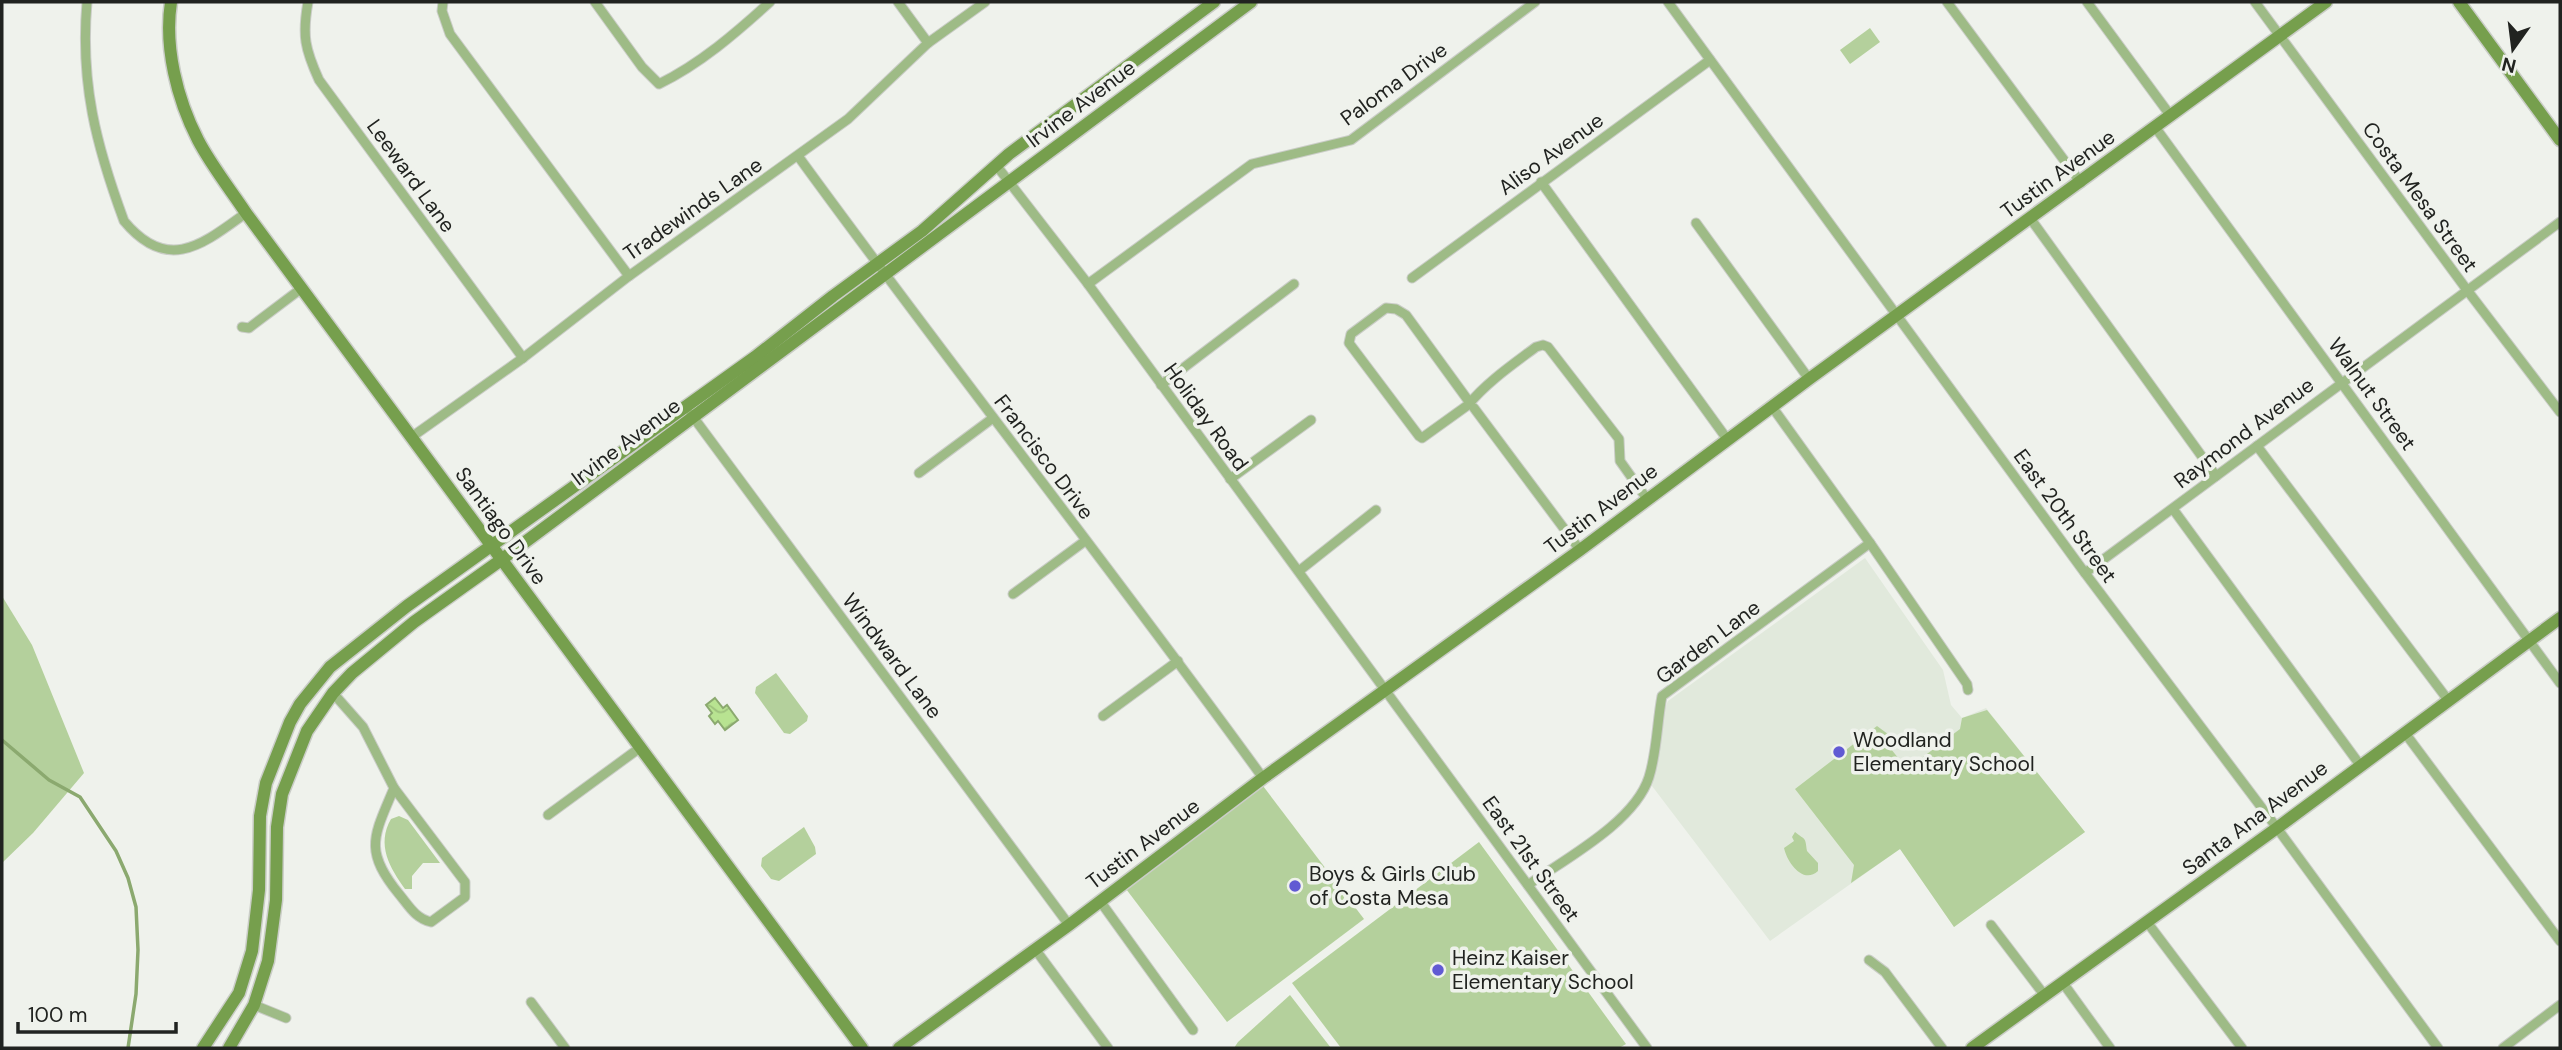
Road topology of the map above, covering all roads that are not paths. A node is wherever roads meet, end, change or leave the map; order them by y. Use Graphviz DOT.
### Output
graph roads {
  1 [pos="87,2"];
  2 [pos="171,2"];
  3 [pos="308,2"];
  4 [pos="443,2"];
  5 [pos="594,2"];
  6 [pos="770,2"];
  7 [pos="898,2"];
  8 [pos="985,2"];
  9 [pos="1214,2"];
  10 [pos="1251,2"];
  11 [pos="1535,2"];
  12 [pos="1668,2"];
  13 [pos="1947,2"];
  14 [pos="2087,2"];
  15 [pos="2255,2"];
  16 [pos="2326,2"];
  17 [pos="2459,2"];
  18 [pos="2280,36"];
  19 [pos="928,43"];
  20 [pos="1710,60"];
  21 [pos="2170,115"];
  22 [pos="2155,127"];
  23 [pos="2560,139"];
  24 [pos="798,156"];
  25 [pos="996,165"];
  26 [pos="1009,182"];
  27 [pos="1541,182"];
  28 [pos="2081,183"];
  29 [pos="247,213"];
  30 [pos="2030,218"];
  31 [pos="2560,222"];
  32 [pos="1696,223"];
  33 [pos="880,269"];
  34 [pos="629,276"];
  35 [pos="1412,278"];
  36 [pos="1088,284"];
  37 [pos="1294,284"];
  38 [pos="302,288"];
  39 [pos="2467,290"];
  40 [pos="1896,316"];
  41 [pos="242,327"];
  42 [pos="523,358"];
  43 [pos="1809,379"];
  44 [pos="2342,383"];
  45 [pos="1161,385"];
  46 [pos="1472,405"];
  47 [pos="1773,408"];
  48 [pos="690,412"];
  49 [pos="2560,412"];
  50 [pos="993,418"];
  51 [pos="1311,420"];
  52 [pos="413,436"];
  53 [pos="1727,439"];
  54 [pos="2257,446"];
  55 [pos="919,473"];
  56 [pos="2217,476"];
  57 [pos="1230,479"];
  58 [pos="1647,499"];
  59 [pos="2173,509"];
  60 [pos="1376,510"];
  61 [pos="1085,541"];
  62 [pos="1870,543"];
  63 [pos="491,546"];
  64 [pos="1580,550"];
  65 [pos="501,560"];
  66 [pos="1299,571"];
  67 [pos="2085,573"];
  68 [pos="1013,594"];
  69 [pos="2560,618"];
  70 [pos="383,623"];
  71 [pos="2529,640"];
  72 [pos="1178,660"];
  73 [pos="2560,683"];
  74 [pos="1968,690"];
  75 [pos="1387,691"];
  76 [pos="333,693"];
  77 [pos="2448,700"];
  78 [pos="1103,716"];
  79 [pos="2404,733"];
  80 [pos="640,747"];
  81 [pos="2360,765"];
  82 [pos="1263,778"];
  83 [pos="394,788"];
  84 [pos="548,815"];
  85 [pos="2277,828"];
  86 [pos="1528,885"];
  87 [pos="1100,901"];
  88 [pos="2147,922"];
  89 [pos="1069,925"];
  90 [pos="1991,925"];
  91 [pos="2560,941"];
  92 [pos="1035,949"];
  93 [pos="1869,960"];
  94 [pos="2063,983"];
  95 [pos="2045,996"];
  96 [pos="531,1002"];
  97 [pos="254,1005"];
  98 [pos="2560,1005"];
  99 [pos="286,1018"];
  100 [pos="1193,1030"];
  101 [pos="1975,1047"];
  102 [pos="203,1048"];
  103 [pos="229,1048"];
  104 [pos="565,1048"];
  105 [pos="862,1048"];
  106 [pos="900,1048"];
  107 [pos="1108,1048"];
  108 [pos="1647,1048"];
  109 [pos="1942,1048"];
  110 [pos="2110,1048"];
  111 [pos="2242,1048"];
  112 [pos="2438,1048"];
  113 [pos="2503,1048"];
  1 -- 29 [label="street"];
  2 -- 29 [label="street, Santiago Drive"];
  3 -- 42 [label="street, Leeward Lane"];
  4 -- 34 [label="street"];
  5 -- 6 [label="street"];
  7 -- 19 [label="street"];
  8 -- 19 [label="street, Tradewinds Lane"];
  9 -- 25 [label="street, Irvine Avenue"];
  10 -- 26 [label="street, Irvine Avenue"];
  11 -- 36 [label="street, Paloma Drive"];
  12 -- 20 [label="street, East 20th Street"];
  13 -- 28 [label="street"];
  14 -- 21 [label="street"];
  15 -- 18 [label="street, Costa Mesa Street"];
  16 -- 18 [label="street, Tustin Avenue"];
  17 -- 23 [label="street"];
  18 -- 21 [label="street, Tustin Avenue"];
  18 -- 39 [label="street, Costa Mesa Street"];
  19 -- 24 [label="street, Tradewinds Lane"];
  20 -- 27 [label="street, Aliso Avenue"];
  20 -- 40 [label="street, East 20th Street"];
  21 -- 22 [label="street, Tustin Avenue"];
  22 -- 28 [label="street, Tustin Avenue"];
  22 -- 44 [label="street, Walnut Street"];
  24 -- 33 [label="street, Francisco Drive"];
  24 -- 34 [label="street, Tradewinds Lane"];
  25 -- 26 [label="street, Holiday Road"];
  25 -- 33 [label="street, Irvine Avenue"];
  26 -- 33 [label="street, Irvine Avenue"];
  26 -- 36 [label="street, Holiday Road"];
  27 -- 35 [label="street, Aliso Avenue"];
  27 -- 53 [label="street"];
  28 -- 30 [label="street, Tustin Avenue"];
  29 -- 38 [label="street, Santiago Drive"];
  30 -- 40 [label="street, Tustin Avenue"];
  30 -- 56 [label="street"];
  31 -- 39 [label="street, Raymond Avenue"];
  32 -- 43 [label="street"];
  33 -- 48 [label="street, Irvine Avenue"];
  33 -- 50 [label="street, Francisco Drive"];
  34 -- 42 [label="street, Tradewinds Lane"];
  36 -- 45 [label="street, Holiday Road"];
  37 -- 45 [label="street"];
  38 -- 41 [label="street"];
  38 -- 52 [label="street, Santiago Drive"];
  39 -- 44 [label="street, Raymond Avenue"];
  39 -- 49 [label="street, Costa Mesa Street"];
  40 -- 43 [label="street, Tustin Avenue"];
  40 -- 67 [label="street, East 20th Street"];
  42 -- 52 [label="street, Tradewinds Lane"];
  43 -- 47 [label="street, Tustin Avenue"];
  44 -- 54 [label="street, Raymond Avenue"];
  44 -- 71 [label="street, Walnut Street"];
  45 -- 57 [label="street, Holiday Road"];
  46 -- 46 [label="street"];
  46 -- 58 [label="street"];
  46 -- 64 [label="street"];
  47 -- 53 [label="street, Tustin Avenue"];
  47 -- 62 [label="street"];
  48 -- 63 [label="street, Irvine Avenue"];
  48 -- 65 [label="street, Irvine Avenue"];
  48 -- 89 [label="street, Windward Lane"];
  50 -- 55 [label="street"];
  50 -- 61 [label="street, Francisco Drive"];
  51 -- 57 [label="street"];
  52 -- 63 [label="street, Santiago Drive"];
  53 -- 58 [label="street, Tustin Avenue"];
  54 -- 56 [label="street, Raymond Avenue"];
  54 -- 77 [label="street"];
  56 -- 59 [label="street, Raymond Avenue"];
  57 -- 66 [label="street, Holiday Road"];
  58 -- 64 [label="street, Tustin Avenue"];
  59 -- 67 [label="street, Raymond Avenue"];
  59 -- 81 [label="street"];
  60 -- 66 [label="street"];
  61 -- 68 [label="street"];
  61 -- 72 [label="street, Francisco Drive"];
  62 -- 74 [label="street"];
  62 -- 86 [label="street, Garden Lane"];
  63 -- 65 [label="street, Santiago Drive"];
  63 -- 70 [label="street, Irvine Avenue"];
  64 -- 75 [label="street, Tustin Avenue"];
  65 -- 76 [label="street, Irvine Avenue"];
  65 -- 80 [label="street, Santiago Drive"];
  66 -- 75 [label="street, Holiday Road"];
  67 -- 85 [label="street, East 20th Street"];
  69 -- 71 [label="street, Santa Ana Avenue"];
  70 -- 76 [label="street"];
  70 -- 102 [label="street, Irvine Avenue"];
  71 -- 73 [label="street, Walnut Street"];
  71 -- 77 [label="street, Santa Ana Avenue"];
  72 -- 78 [label="street"];
  72 -- 82 [label="street, Francisco Drive"];
  75 -- 82 [label="street, Tustin Avenue"];
  75 -- 86 [label="street, East 21st Street"];
  76 -- 83 [label="street"];
  76 -- 97 [label="street, Irvine Avenue"];
  77 -- 79 [label="street, Santa Ana Avenue"];
  79 -- 81 [label="street, Santa Ana Avenue"];
  79 -- 91 [label="street"];
  80 -- 84 [label="street"];
  80 -- 105 [label="street, Santiago Drive"];
  81 -- 85 [label="street, Santa Ana Avenue"];
  82 -- 87 [label="street, Tustin Avenue"];
  83 -- 83 [label="street"];
  85 -- 88 [label="street, Santa Ana Avenue"];
  85 -- 112 [label="street, East 20th Street"];
  86 -- 108 [label="street, East 21st Street"];
  87 -- 89 [label="street, Tustin Avenue"];
  87 -- 100 [label="street"];
  88 -- 94 [label="street, Santa Ana Avenue"];
  88 -- 111 [label="street"];
  89 -- 92 [label="street, Tustin Avenue"];
  90 -- 95 [label="street"];
  92 -- 106 [label="street, Tustin Avenue"];
  92 -- 107 [label="street"];
  93 -- 109 [label="street"];
  94 -- 95 [label="street, Santa Ana Avenue"];
  94 -- 110 [label="street"];
  95 -- 101 [label="street, Santa Ana Avenue"];
  96 -- 104 [label="street"];
  97 -- 99 [label="street"];
  97 -- 103 [label="street, Irvine Avenue"];
  98 -- 113 [label="street"];
}
